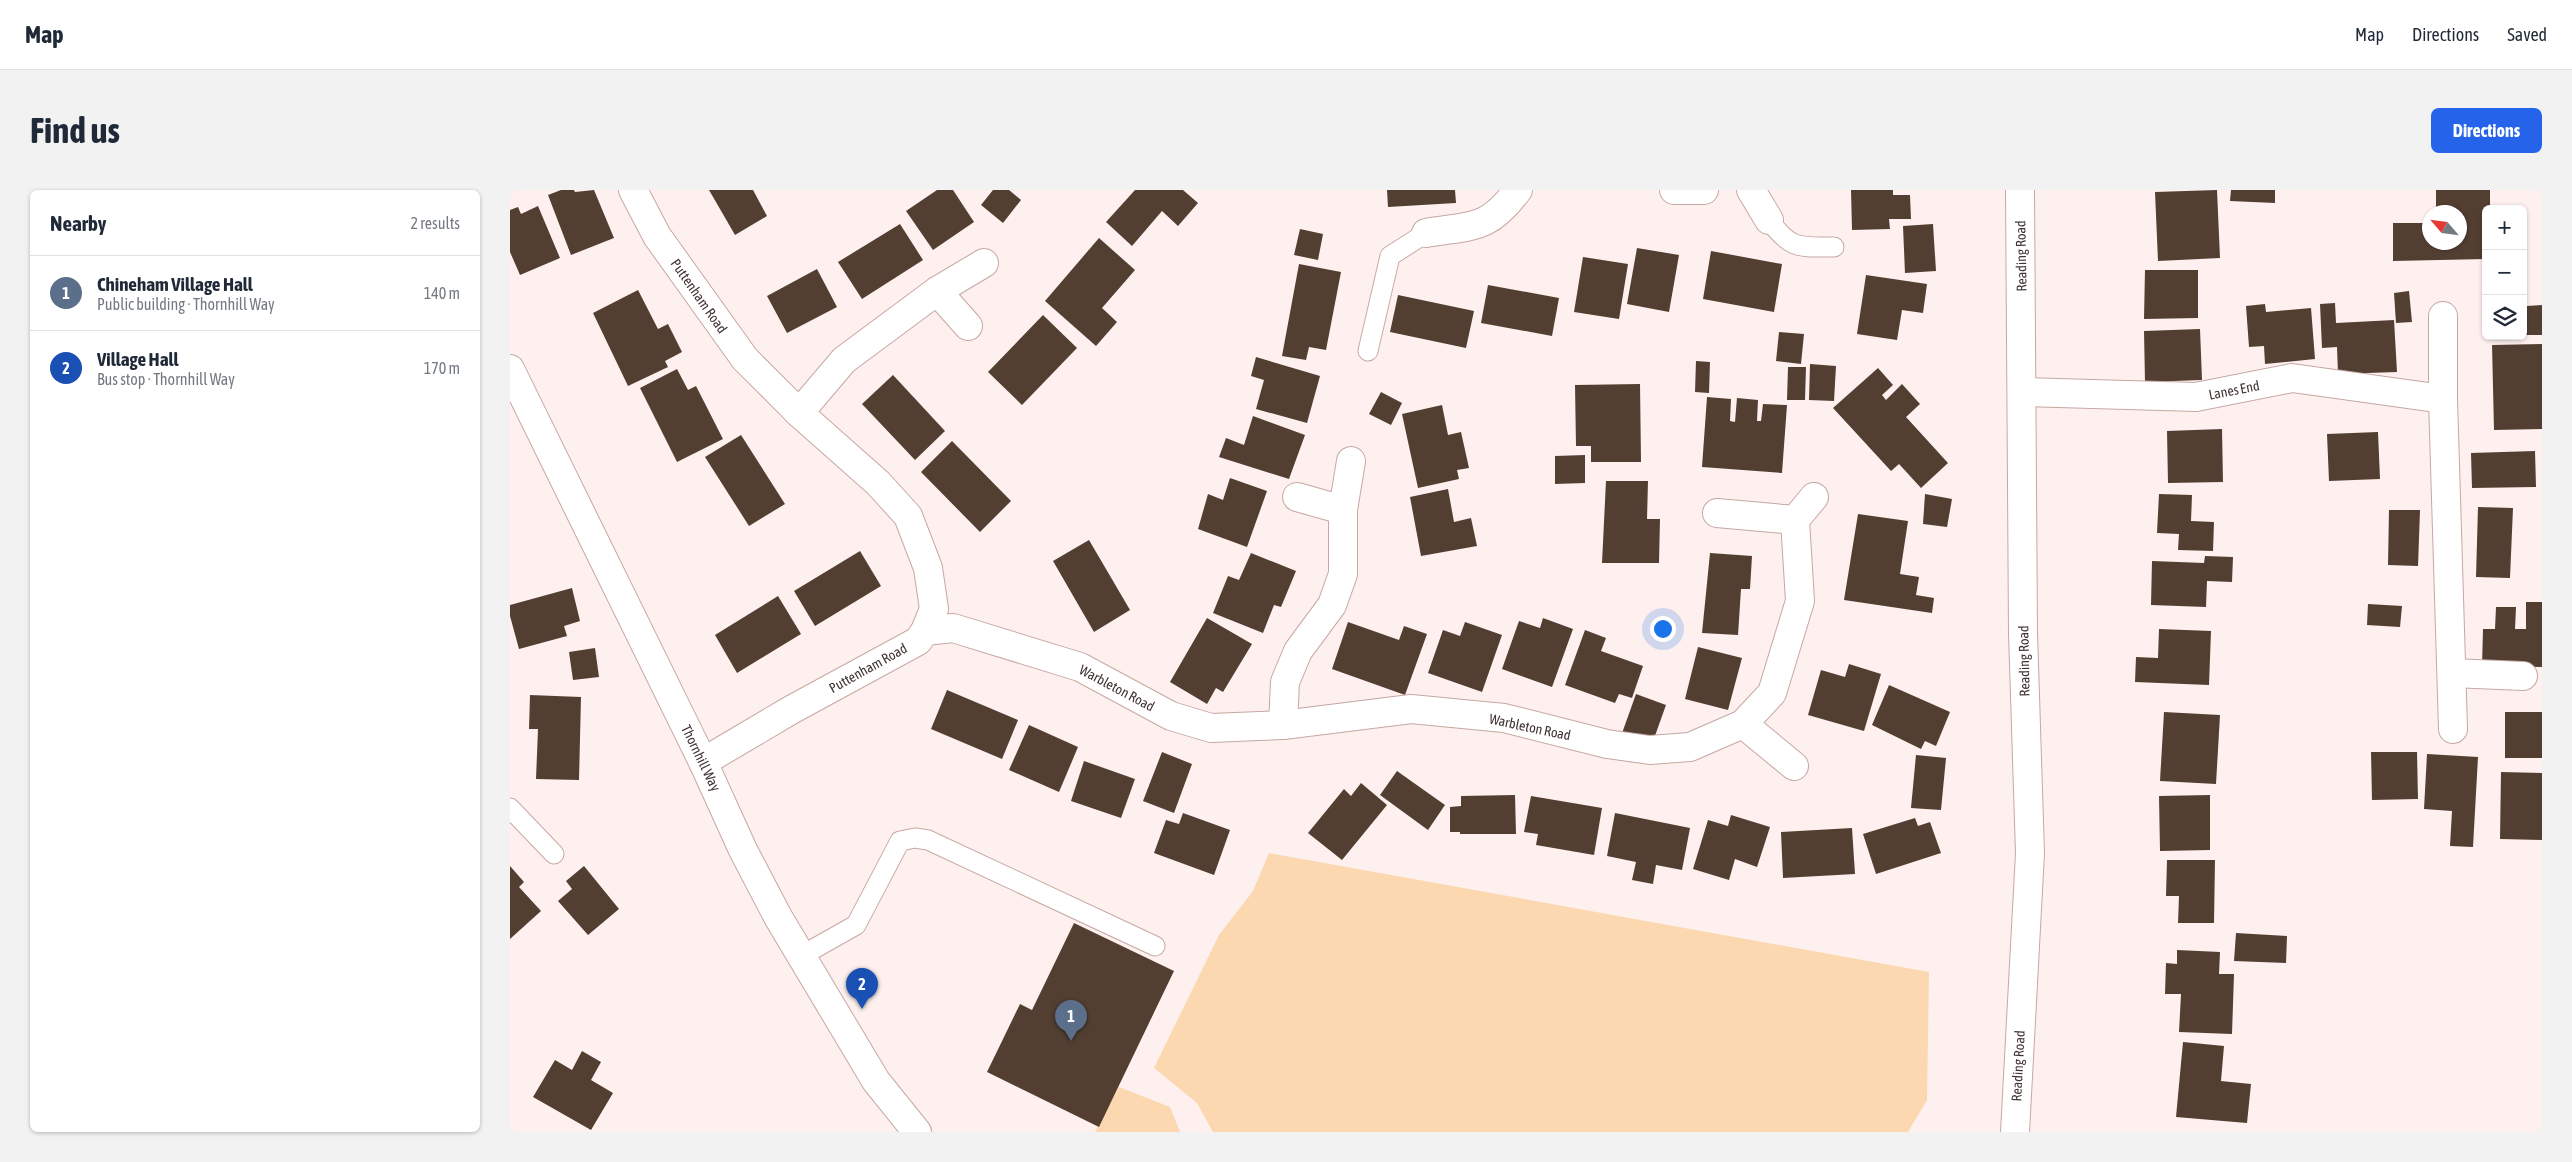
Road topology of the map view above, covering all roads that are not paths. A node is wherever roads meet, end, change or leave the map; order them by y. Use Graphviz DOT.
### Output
graph roads {
  1 [pos="633,190"];
  2 [pos="1518,190"];
  3 [pos="1674,190"];
  4 [pos="1704,190"];
  5 [pos="1751,190"];
  6 [pos="2020,190"];
  7 [pos="1769,220"];
  8 [pos="1426,233"];
  9 [pos="1834,247"];
  10 [pos="984,263"];
  11 [pos="937,291"];
  12 [pos="2443,316"];
  13 [pos="968,326"];
  14 [pos="1368,351"];
  15 [pos="510,369"];
  16 [pos="2023,392"];
  17 [pos="2443,399"];
  18 [pos="799,413"];
  19 [pos="1351,461"];
  20 [pos="1297,497"];
  21 [pos="1814,497"];
  22 [pos="1343,510"];
  23 [pos="1717,513"];
  24 [pos="1795,520"];
  25 [pos="925,631"];
  26 [pos="2452,674"];
  27 [pos="2523,676"];
  28 [pos="1743,724"];
  29 [pos="1283,725"];
  30 [pos="2452,728"];
  31 [pos="703,762"];
  32 [pos="1794,766"];
  33 [pos="510,808"];
  34 [pos="554,854"];
  35 [pos="1155,946"];
  36 [pos="800,956"];
  37 [pos="917,1132"];
  38 [pos="2014,1132"];
  1 -- 18 [label="street, Puttenham Road"];
  2 -- 8 [label="street"];
  3 -- 4 [label="street"];
  5 -- 7 [label="street"];
  6 -- 16 [label="street, Reading Road"];
  7 -- 9 [label="lane"];
  8 -- 14 [label="lane"];
  10 -- 11 [label="street"];
  11 -- 13 [label="street"];
  11 -- 18 [label="street"];
  12 -- 17 [label="street"];
  15 -- 31 [label="street, Thornhill Way"];
  16 -- 17 [label="street, Lanes End"];
  16 -- 38 [label="street, Reading Road"];
  17 -- 26 [label="street"];
  18 -- 25 [label="street, Puttenham Road"];
  19 -- 22 [label="street"];
  20 -- 22 [label="street"];
  21 -- 24 [label="street"];
  22 -- 29 [label="street"];
  23 -- 24 [label="street"];
  24 -- 28 [label="street, Warbleton Road"];
  25 -- 29 [label="street, Warbleton Road"];
  25 -- 31 [label="street, Puttenham Road"];
  26 -- 27 [label="street"];
  26 -- 30 [label="street"];
  28 -- 29 [label="street, Warbleton Road"];
  28 -- 32 [label="street"];
  31 -- 36 [label="street, Thornhill Way"];
  33 -- 34 [label="lane"];
  35 -- 36 [label="lane"];
  36 -- 37 [label="street, Thornhill Way"];
}
